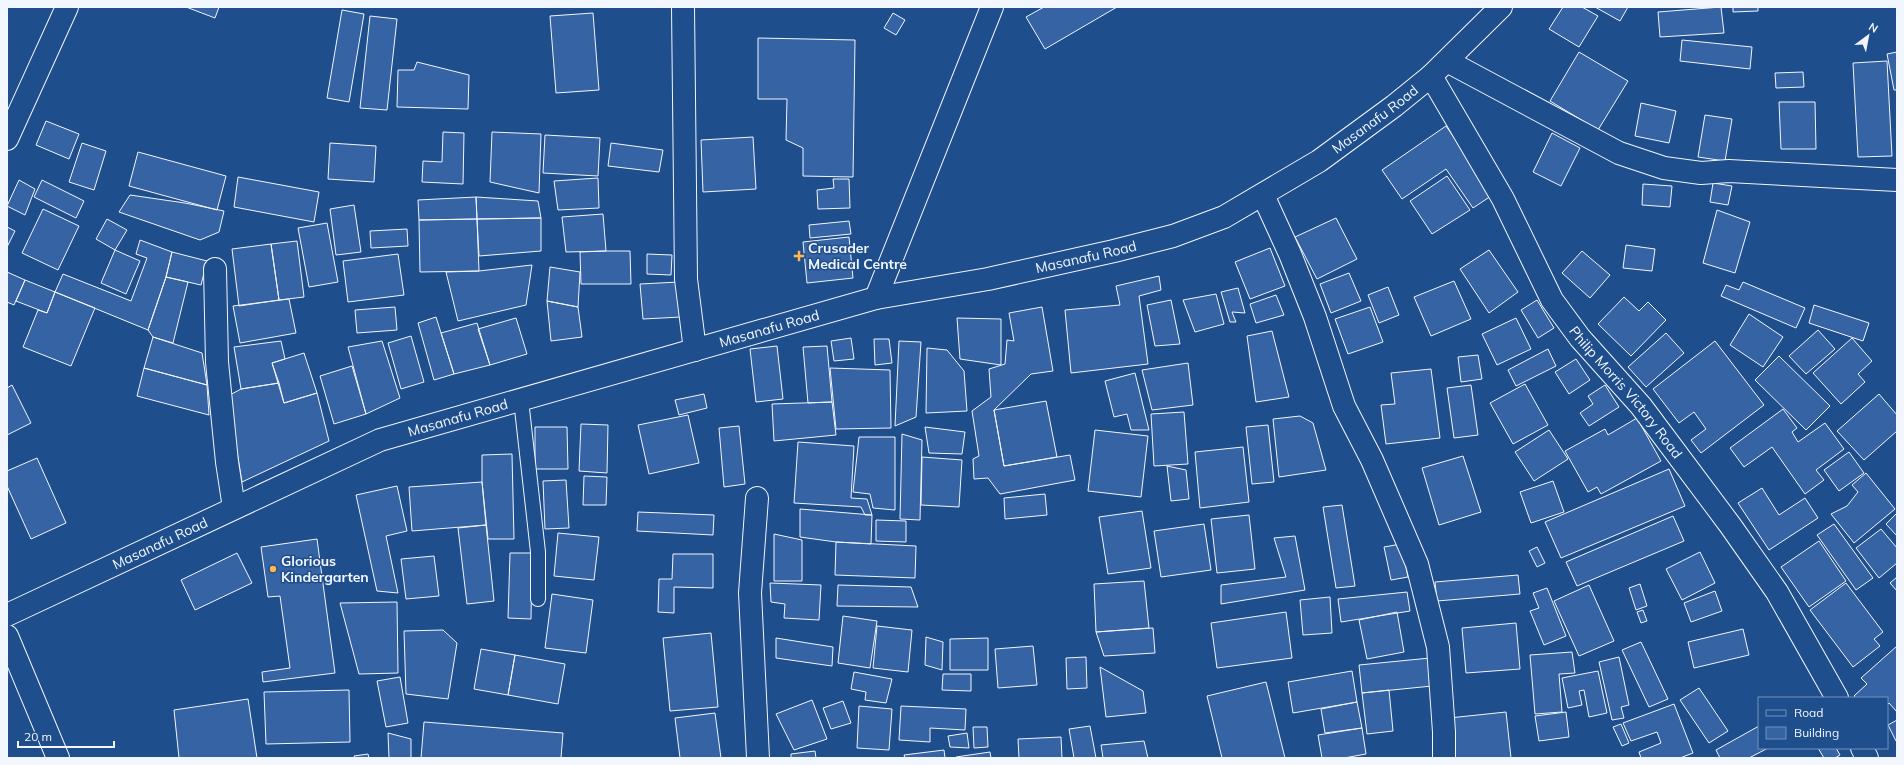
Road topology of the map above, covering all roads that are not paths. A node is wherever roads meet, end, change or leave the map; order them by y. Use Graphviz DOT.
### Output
graph roads {
  1 [pos="67,7"];
  2 [pos="683,7"];
  3 [pos="992,7"];
  4 [pos="1501,7"];
  5 [pos="1447,61"];
  6 [pos="1431,76"];
  7 [pos="7,139"];
  8 [pos="1897,180"];
  9 [pos="1263,195"];
  10 [pos="215,269"];
  11 [pos="876,298"];
  12 [pos="695,350"];
  13 [pos="521,400"];
  14 [pos="757,498"];
  15 [pos="234,508"];
  16 [pos="538,599"];
  17 [pos="7,615"];
  18 [pos="7,636"];
  19 [pos="1836,697"];
  20 [pos="1862,749"];
  21 [pos="58,758"];
  22 [pos="758,758"];
  23 [pos="1444,758"];
  24 [pos="1867,758"];
  1 -- 7 [label="street"];
  2 -- 12 [label="street"];
  3 -- 11 [label="street"];
  4 -- 5 [label="street, Masanafu Road"];
  5 -- 6 [label="street, Masanafu Road"];
  5 -- 8 [label="street"];
  6 -- 9 [label="street, Masanafu Road"];
  6 -- 19 [label="street, Philip Morris Victory Road"];
  9 -- 11 [label="street, Masanafu Road"];
  9 -- 23 [label="street"];
  10 -- 15 [label="street"];
  11 -- 12 [label="street, Masanafu Road"];
  12 -- 13 [label="street, Masanafu Road"];
  13 -- 15 [label="street, Masanafu Road"];
  13 -- 16 [label="lane"];
  14 -- 22 [label="street"];
  15 -- 17 [label="street, Masanafu Road"];
  18 -- 21 [label="street"];
  20 -- 24 [label="street"];
}
